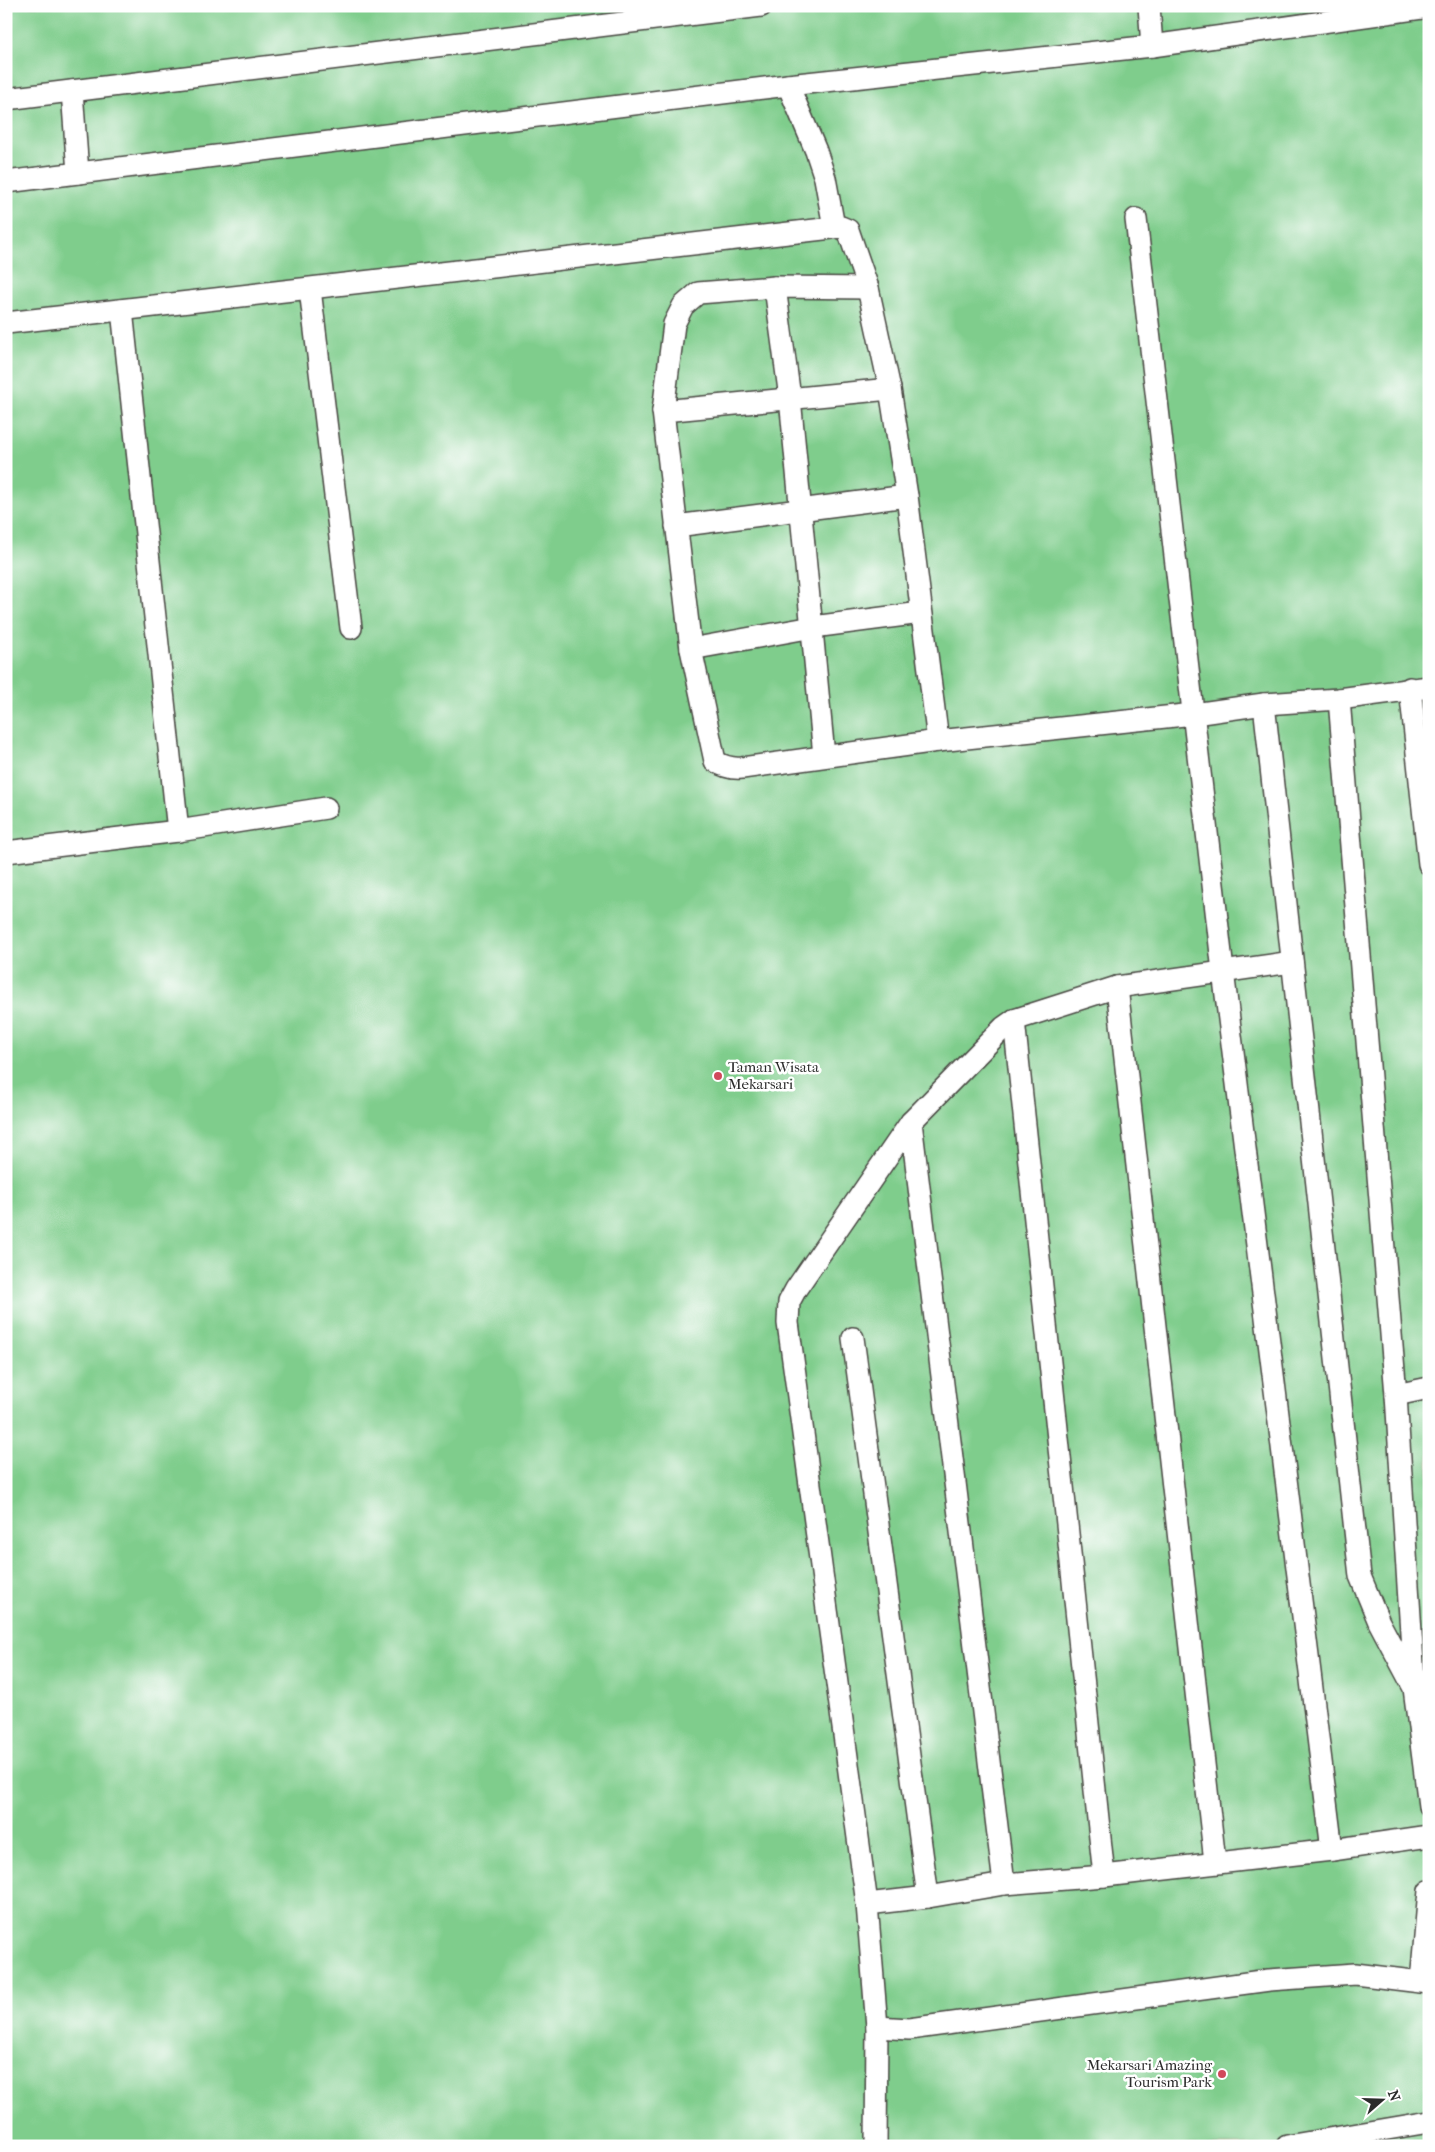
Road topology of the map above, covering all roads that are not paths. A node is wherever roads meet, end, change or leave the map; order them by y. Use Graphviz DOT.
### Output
graph roads {
  1 [pos="761,6"];
  2 [pos="1149,6"];
  3 [pos="1429,7"];
  4 [pos="1152,46"];
  5 [pos="788,85"];
  6 [pos="72,91"];
  7 [pos="6,98"];
  8 [pos="78,173"];
  9 [pos="6,182"];
  10 [pos="1136,219"];
  11 [pos="834,227"];
  12 [pos="775,287"];
  13 [pos="868,288"];
  14 [pos="310,289"];
  15 [pos="122,310"];
  16 [pos="6,323"];
  17 [pos="890,389"];
  18 [pos="790,398"];
  19 [pos="663,411"];
  20 [pos="907,496"];
  21 [pos="801,509"];
  22 [pos="676,526"];
  23 [pos="921,613"];
  24 [pos="813,627"];
  25 [pos="351,628"];
  26 [pos="691,650"];
  27 [pos="1419,688"];
  28 [pos="1339,699"];
  29 [pos="1264,704"];
  30 [pos="1194,714"];
  31 [pos="938,741"];
  32 [pos="824,756"];
  33 [pos="326,808"];
  34 [pos="178,831"];
  35 [pos="6,852"];
  36 [pos="1429,864"];
  37 [pos="1292,962"];
  38 [pos="1223,971"];
  39 [pos="1117,987"];
  40 [pos="1014,1020"];
  41 [pos="911,1122"];
  42 [pos="853,1338"];
  43 [pos="1429,1388"];
  44 [pos="1396,1395"];
  45 [pos="1414,1688"];
  46 [pos="1429,1806"];
  47 [pos="1429,1836"];
  48 [pos="1332,1850"];
  49 [pos="1216,1862"];
  50 [pos="1104,1876"];
  51 [pos="1004,1884"];
  52 [pos="1429,1891"];
  53 [pos="928,1897"];
  54 [pos="867,1904"];
  55 [pos="1425,1982"];
  56 [pos="877,2027"];
  57 [pos="1429,2122"];
  58 [pos="876,2146"];
  59 [pos="1287,2146"];
  1 -- 6 [label="lane"];
  2 -- 4 [label="lane"];
  3 -- 4 [label="lane"];
  4 -- 5 [label="lane"];
  5 -- 8 [label="lane"];
  5 -- 11 [label="lane"];
  6 -- 7 [label="lane"];
  6 -- 8 [label="lane"];
  8 -- 9 [label="lane"];
  10 -- 30 [label="lane"];
  11 -- 13 [label="lane"];
  11 -- 14 [label="lane"];
  12 -- 13 [label="lane"];
  12 -- 18 [label="lane"];
  12 -- 19 [label="lane"];
  13 -- 17 [label="lane"];
  14 -- 15 [label="lane"];
  14 -- 25 [label="lane"];
  15 -- 16 [label="lane"];
  15 -- 34 [label="lane"];
  17 -- 18 [label="lane"];
  17 -- 20 [label="lane"];
  18 -- 19 [label="lane"];
  18 -- 21 [label="lane"];
  19 -- 22 [label="lane"];
  20 -- 21 [label="lane"];
  20 -- 23 [label="lane"];
  21 -- 22 [label="lane"];
  21 -- 24 [label="lane"];
  22 -- 26 [label="lane"];
  23 -- 24 [label="lane"];
  23 -- 31 [label="lane"];
  24 -- 26 [label="lane"];
  24 -- 32 [label="lane"];
  26 -- 32 [label="lane"];
  27 -- 28 [label="lane"];
  27 -- 36 [label="lane"];
  28 -- 29 [label="lane"];
  28 -- 44 [label="lane"];
  29 -- 30 [label="lane"];
  29 -- 37 [label="lane"];
  30 -- 31 [label="lane"];
  30 -- 38 [label="lane"];
  31 -- 32 [label="lane"];
  33 -- 34 [label="lane"];
  34 -- 35 [label="lane"];
  37 -- 38 [label="lane"];
  37 -- 45 [label="lane"];
  38 -- 39 [label="lane"];
  38 -- 48 [label="lane"];
  39 -- 40 [label="lane"];
  39 -- 49 [label="lane"];
  40 -- 41 [label="lane"];
  40 -- 50 [label="lane"];
  41 -- 51 [label="lane"];
  41 -- 54 [label="lane"];
  42 -- 53 [label="lane"];
  43 -- 44 [label="lane"];
  44 -- 45 [label="lane"];
  45 -- 46 [label="lane"];
  47 -- 48 [label="lane"];
  48 -- 49 [label="lane"];
  49 -- 50 [label="lane"];
  50 -- 51 [label="lane"];
  51 -- 53 [label="lane"];
  52 -- 55 [label="lane"];
  53 -- 54 [label="lane"];
  54 -- 56 [label="lane"];
  55 -- 56 [label="lane"];
  56 -- 58 [label="lane"];
  57 -- 59 [label="lane"];
}
